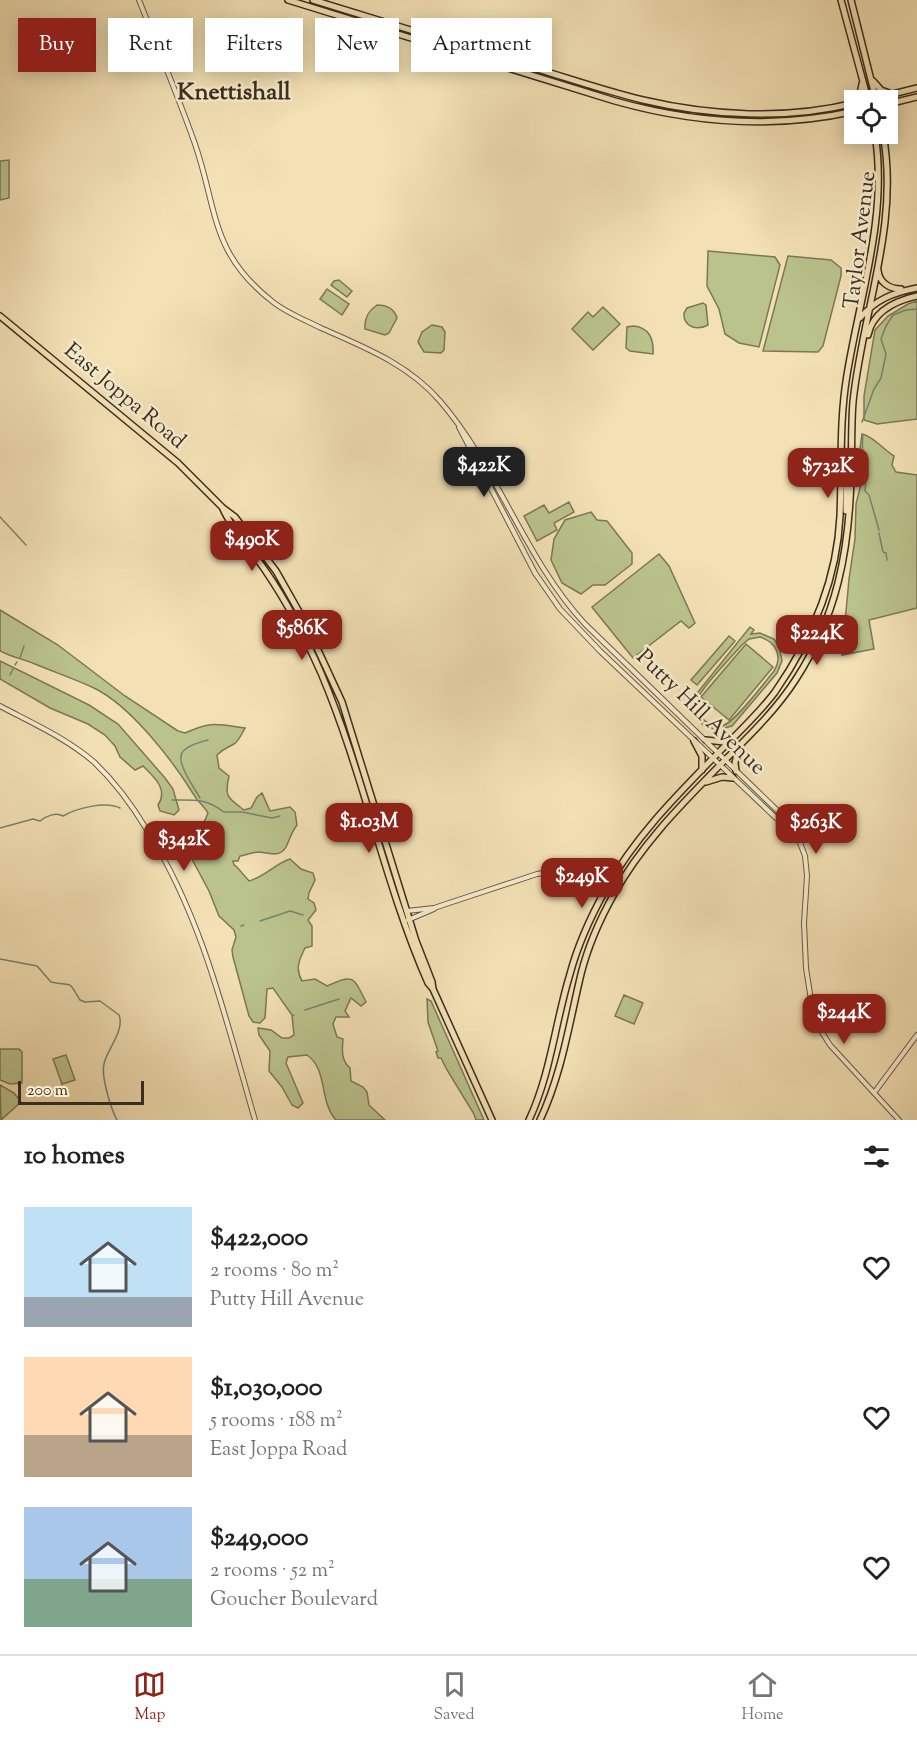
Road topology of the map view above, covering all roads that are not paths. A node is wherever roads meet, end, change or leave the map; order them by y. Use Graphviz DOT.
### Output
graph roads {
  1 [pos="139,0"];
  2 [pos="288,0"];
  3 [pos="313,0"];
  4 [pos="841,0"];
  5 [pos="851,0"];
  6 [pos="411,30"];
  7 [pos="411,38"];
  8 [pos="521,72"];
  9 [pos="549,72"];
  10 [pos="870,75"];
  11 [pos="863,80"];
  12 [pos="589,84"];
  13 [pos="917,88"];
  14 [pos="861,90"];
  15 [pos="865,90"];
  16 [pos="874,90"];
  17 [pos="881,90"];
  18 [pos="586,92"];
  19 [pos="898,92"];
  20 [pos="917,98"];
  21 [pos="898,102"];
  22 [pos="844,104"];
  23 [pos="844,113"];
  24 [pos="876,144"];
  25 [pos="885,144"];
  26 [pos="878,263"];
  27 [pos="914,288"];
  28 [pos="917,296"];
  29 [pos="871,305"];
  30 [pos="0,316"];
  31 [pos="858,319"];
  32 [pos="862,350"];
  33 [pos="457,424"];
  34 [pos="840,473"];
  35 [pos="223,508"];
  36 [pos="848,527"];
  37 [pos="280,578"];
  38 [pos="273,582"];
  39 [pos="329,671"];
  40 [pos="321,674"];
  41 [pos="0,706"];
  42 [pos="733,738"];
  43 [pos="706,740"];
  44 [pos="694,741"];
  45 [pos="739,746"];
  46 [pos="718,753"];
  47 [pos="713,758"];
  48 [pos="725,760"];
  49 [pos="720,765"];
  50 [pos="702,770"];
  51 [pos="736,771"];
  52 [pos="733,778"];
  53 [pos="701,783"];
  54 [pos="789,826"];
  55 [pos="606,890"];
  56 [pos="614,894"];
  57 [pos="434,908"];
  58 [pos="407,911"];
  59 [pos="406,921"];
  60 [pos="917,1037"];
  61 [pos="874,1093"];
  62 [pos="255,1120"];
  63 [pos="492,1120"];
  64 [pos="529,1120"];
  65 [pos="540,1120"];
  66 [pos="899,1120"];
  1 -- 33 [label="street, Putty Hill Avenue"];
  2 -- 7 [label="main road"];
  3 -- 6 [label="main road"];
  4 -- 11 [label="main road"];
  5 -- 10 [label="main road"];
  8 -- 18 [label="main road"];
  9 -- 12 [label="main road"];
  10 -- 16 [label="main road"];
  10 -- 17 [label="main road"];
  11 -- 14 [label="main road"];
  11 -- 15 [label="main road"];
  12 -- 18 [label="main road"];
  12 -- 22 [label="main road"];
  13 -- 19 [label="main road"];
  18 -- 23 [label="main road"];
  20 -- 21 [label="main road"];
  24 -- 31 [label="main road, Taylor Avenue"];
  25 -- 26 [label="main road, Taylor Avenue"];
  26 -- 27 [label="main road"];
  26 -- 29 [label="main road, Taylor Avenue"];
  27 -- 29 [label="main road"];
  28 -- 32 [label="main road"];
  29 -- 31 [label="main road"];
  29 -- 32 [label="main road, Taylor Avenue"];
  30 -- 35 [label="main road, East Joppa Road"];
  31 -- 34 [label="main road, Taylor Avenue"];
  32 -- 36 [label="main road"];
  33 -- 43 [label="street, Putty Hill Avenue"];
  33 -- 44 [label="street, Putty Hill Avenue"];
  34 -- 36 [label="main road"];
  34 -- 42 [label="main road"];
  35 -- 37 [label="main road, East Joppa Road"];
  35 -- 38 [label="main road, East Joppa Road"];
  36 -- 45 [label="main road"];
  37 -- 38 [label="main road"];
  37 -- 39 [label="main road, East Joppa Road"];
  38 -- 40 [label="main road, East Joppa Road"];
  39 -- 40 [label="main road"];
  39 -- 58 [label="main road, East Joppa Road"];
  40 -- 59 [label="main road, East Joppa Road"];
  41 -- 62 [label="street"];
  42 -- 43 [label="main road"];
  42 -- 46 [label="main road"];
  43 -- 46 [label="street, Putty Hill Avenue"];
  44 -- 47 [label="street, Putty Hill Avenue"];
  44 -- 50 [label="main road"];
  45 -- 48 [label="main road"];
  45 -- 51 [label="main road"];
  46 -- 47 [label="main road"];
  46 -- 48 [label="street, Putty Hill Avenue"];
  47 -- 49 [label="street, Putty Hill Avenue"];
  47 -- 50 [label="main road"];
  48 -- 49 [label="main road"];
  48 -- 51 [label="street, Putty Hill Avenue"];
  49 -- 52 [label="street, Putty Hill Avenue"];
  49 -- 53 [label="main road"];
  50 -- 55 [label="main road"];
  51 -- 54 [label="street, Putty Hill Avenue"];
  52 -- 53 [label="main road"];
  52 -- 54 [label="street, Putty Hill Avenue"];
  53 -- 56 [label="main road"];
  54 -- 61 [label="street"];
  55 -- 56 [label="street"];
  55 -- 57 [label="street"];
  55 -- 64 [label="main road"];
  56 -- 65 [label="main road"];
  57 -- 58 [label="street"];
  57 -- 59 [label="street"];
  58 -- 59 [label="main road, East Joppa Road"];
  59 -- 63 [label="main road, East Joppa Road"];
  60 -- 61 [label="street"];
  61 -- 66 [label="street"];
}
